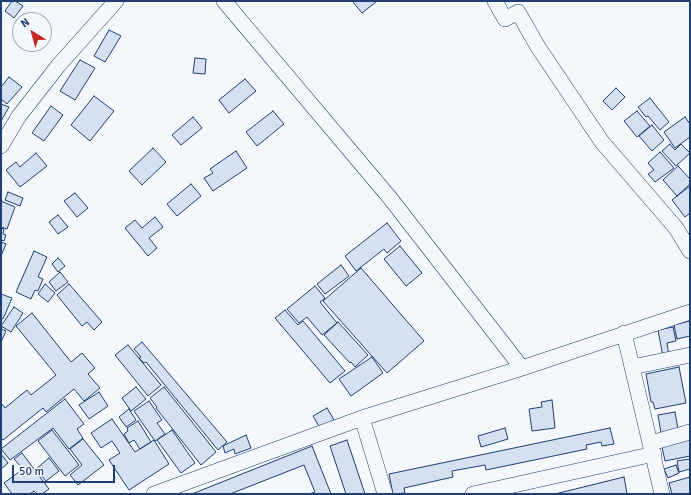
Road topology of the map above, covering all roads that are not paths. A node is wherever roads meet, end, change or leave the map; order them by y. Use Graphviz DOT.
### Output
graph roads {
  1 [pos="116,1"];
  2 [pos="224,1"];
  3 [pos="495,1"];
  4 [pos="1,146"];
  5 [pos="690,251"];
  6 [pos="690,312"];
  7 [pos="624,333"];
  8 [pos="690,355"];
  9 [pos="632,367"];
  10 [pos="522,368"];
  11 [pos="362,418"];
  12 [pos="690,432"];
  13 [pos="652,448"];
  14 [pos="154,494"];
  15 [pos="385,494"];
  16 [pos="473,494"];
  17 [pos="662,494"];
  1 -- 4 [label="street"];
  2 -- 10 [label="street"];
  3 -- 5 [label="street"];
  6 -- 7 [label="street"];
  7 -- 9 [label="street"];
  7 -- 10 [label="street"];
  8 -- 9 [label="street"];
  9 -- 13 [label="street"];
  10 -- 11 [label="street"];
  11 -- 14 [label="street"];
  11 -- 15 [label="street"];
  12 -- 13 [label="street"];
  13 -- 16 [label="street"];
  13 -- 17 [label="street"];
}
